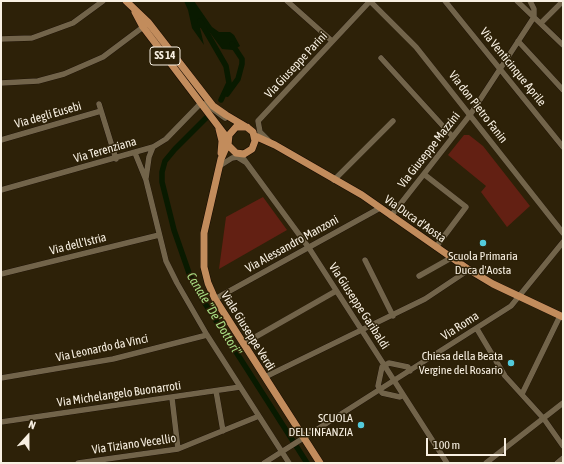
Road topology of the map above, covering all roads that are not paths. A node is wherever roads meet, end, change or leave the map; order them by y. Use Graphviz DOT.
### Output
graph roads {
  1 [pos="103,1"];
  2 [pos="287,1"];
  3 [pos="370,1"];
  4 [pos="445,1"];
  5 [pos="517,1"];
  6 [pos="530,1"];
  7 [pos="563,1"];
  8 [pos="129,3"];
  9 [pos="534,17"];
  10 [pos="541,23"];
  11 [pos="143,27"];
  12 [pos="1,39"];
  13 [pos="332,41"];
  14 [pos="518,41"];
  15 [pos="563,45"];
  16 [pos="381,58"];
  17 [pos="500,69"];
  18 [pos="1,83"];
  19 [pos="563,90"];
  20 [pos="99,104"];
  21 [pos="200,104"];
  22 [pos="101,110"];
  23 [pos="470,115"];
  24 [pos="233,120"];
  25 [pos="258,121"];
  26 [pos="393,121"];
  27 [pos="218,124"];
  28 [pos="251,131"];
  29 [pos="452,136"];
  30 [pos="1,140"];
  31 [pos="228,141"];
  32 [pos="274,145"];
  33 [pos="153,147"];
  34 [pos="563,147"];
  35 [pos="135,153"];
  36 [pos="238,153"];
  37 [pos="116,159"];
  38 [pos="221,162"];
  39 [pos="248,164"];
  40 [pos="425,174"];
  41 [pos="146,180"];
  42 [pos="334,180"];
  43 [pos="1,190"];
  44 [pos="380,208"];
  45 [pos="391,216"];
  46 [pos="563,233"];
  47 [pos="159,235"];
  48 [pos="563,242"];
  49 [pos="436,247"];
  50 [pos="309,248"];
  51 [pos="451,258"];
  52 [pos="365,260"];
  53 [pos="468,269"];
  54 [pos="1,274"];
  55 [pos="419,276"];
  56 [pos="336,291"];
  57 [pos="518,296"];
  58 [pos="215,299"];
  59 [pos="392,316"];
  60 [pos="561,316"];
  61 [pos="476,328"];
  62 [pos="362,331"];
  63 [pos="207,336"];
  64 [pos="243,344"];
  65 [pos="384,366"];
  66 [pos="410,371"];
  67 [pos="265,377"];
  68 [pos="1,378"];
  69 [pos="394,381"];
  70 [pos="240,387"];
  71 [pos="379,388"];
  72 [pos="216,391"];
  73 [pos="522,394"];
  74 [pos="403,395"];
  75 [pos="172,398"];
  76 [pos="563,403"];
  77 [pos="259,416"];
  78 [pos="544,419"];
  79 [pos="1,422"];
  80 [pos="223,431"];
  81 [pos="301,439"];
  82 [pos="563,446"];
  83 [pos="178,449"];
  84 [pos="282,451"];
  85 [pos="563,458"];
  86 [pos="78,463"];
  87 [pos="81,463"];
  88 [pos="264,463"];
  89 [pos="289,463"];
  90 [pos="320,463"];
  91 [pos="447,463"];
  92 [pos="486,463"];
  93 [pos="558,463"];
  1 -- 12 [label="street"];
  2 -- 13 [label="street"];
  3 -- 13 [label="street, Via Giuseppe Parini"];
  3 -- 23 [label="street, Via don Pietro Fanin"];
  4 -- 17 [label="street, Via Venticinque Aprile"];
  5 -- 9 [label="street"];
  6 -- 9 [label="street"];
  7 -- 10 [label="street"];
  8 -- 11 [label="main road, SS 14"];
  8 -- 24 [label="main road, Via Duca d'Aosta"];
  9 -- 10 [label="street"];
  9 -- 14 [label="street, Via Giuseppe Mazzini"];
  10 -- 15 [label="street"];
  11 -- 18 [label="street"];
  11 -- 21 [label="main road, SS 14"];
  13 -- 25 [label="street, Via Giuseppe Parini"];
  14 -- 17 [label="street, Via Giuseppe Mazzini"];
  14 -- 19 [label="street"];
  16 -- 29 [label="street"];
  17 -- 23 [label="street, Via Giuseppe Mazzini"];
  17 -- 34 [label="street, Via Venticinque Aprile"];
  20 -- 22 [label="street"];
  21 -- 24 [label="street"];
  21 -- 27 [label="main road"];
  21 -- 33 [label="street, Via Terenziana"];
  22 -- 30 [label="street, Via degli Eusebi"];
  22 -- 37 [label="street"];
  23 -- 29 [label="street, Via Giuseppe Mazzini"];
  23 -- 46 [label="street, Via don Pietro Fanin"];
  24 -- 28 [label="main road, Via Duca d'Aosta"];
  25 -- 28 [label="street, Via Giuseppe Parini"];
  25 -- 32 [label="street"];
  26 -- 42 [label="street"];
  27 -- 31 [label="main road"];
  27 -- 38 [label="main road"];
  28 -- 31 [label="main road"];
  28 -- 32 [label="main road, Via Duca d'Aosta"];
  28 -- 36 [label="main road"];
  29 -- 40 [label="street, Via Giuseppe Mazzini"];
  31 -- 36 [label="main road"];
  31 -- 38 [label="main road, Viale Giuseppe Verdi"];
  32 -- 42 [label="main road, Via Duca d'Aosta"];
  33 -- 35 [label="street, Via Terenziana"];
  33 -- 41 [label="street"];
  35 -- 37 [label="street, Via Terenziana"];
  35 -- 41 [label="street"];
  36 -- 38 [label="main road"];
  36 -- 39 [label="street, Via Giuseppe Garibaldi"];
  37 -- 43 [label="street, Via Terenziana"];
  38 -- 39 [label="street"];
  38 -- 58 [label="main road, Viale Giuseppe Verdi"];
  39 -- 50 [label="street, Via Giuseppe Garibaldi"];
  40 -- 45 [label="street, Via Giuseppe Mazzini"];
  40 -- 49 [label="street"];
  41 -- 47 [label="street"];
  42 -- 44 [label="main road, Via Duca d'Aosta"];
  44 -- 45 [label="main road, Via Duca d'Aosta"];
  44 -- 50 [label="street, Via Alessandro Manzoni"];
  45 -- 49 [label="main road, Via Duca d'Aosta"];
  47 -- 54 [label="street, Via dell'Istria"];
  47 -- 63 [label="street"];
  48 -- 57 [label="street, Via Roma"];
  49 -- 51 [label="main road, Via Duca d'Aosta"];
  50 -- 56 [label="street, Via Giuseppe Garibaldi"];
  50 -- 58 [label="street, Via Alessandro Manzoni"];
  51 -- 53 [label="main road, Via Duca d'Aosta"];
  51 -- 55 [label="street"];
  52 -- 59 [label="street"];
  53 -- 57 [label="main road, Via Duca d'Aosta"];
  53 -- 59 [label="street"];
  56 -- 62 [label="street, Via Giuseppe Garibaldi"];
  56 -- 64 [label="street"];
  57 -- 60 [label="main road, Via Duca d'Aosta"];
  57 -- 61 [label="street, Via Roma"];
  58 -- 64 [label="main road, Viale Giuseppe Verdi"];
  59 -- 62 [label="street"];
  60 -- 73 [label="street"];
  61 -- 66 [label="street, Via Roma"];
  61 -- 73 [label="street"];
  62 -- 65 [label="street, Via Giuseppe Garibaldi"];
  62 -- 67 [label="street"];
  63 -- 68 [label="street, Via Leonardo da Vinci"];
  63 -- 70 [label="street"];
  64 -- 67 [label="main road, Viale Giuseppe Verdi"];
  65 -- 66 [label="street"];
  65 -- 69 [label="street, Via Giuseppe Garibaldi"];
  65 -- 71 [label="street"];
  66 -- 69 [label="street, Via Roma"];
  67 -- 81 [label="main road, Viale Giuseppe Verdi"];
  69 -- 71 [label="street, Via Roma"];
  69 -- 74 [label="street, Via Giuseppe Garibaldi"];
  70 -- 72 [label="street, Via Michelangelo Buonarroti"];
  70 -- 77 [label="street"];
  71 -- 74 [label="street"];
  71 -- 81 [label="street"];
  72 -- 75 [label="street, Via Michelangelo Buonarroti"];
  72 -- 80 [label="street"];
  73 -- 78 [label="street"];
  74 -- 91 [label="street, Via Giuseppe Garibaldi"];
  75 -- 79 [label="street, Via Michelangelo Buonarroti"];
  75 -- 83 [label="street"];
  76 -- 78 [label="street"];
  77 -- 80 [label="street, Via Tiziano Vecellio"];
  77 -- 84 [label="street"];
  78 -- 82 [label="street"];
  78 -- 92 [label="street"];
  80 -- 83 [label="street, Via Tiziano Vecellio"];
  81 -- 84 [label="street"];
  81 -- 90 [label="main road, Viale Giuseppe Verdi"];
  83 -- 87 [label="street, Via Tiziano Vecellio"];
  84 -- 88 [label="street"];
  84 -- 89 [label="street"];
  85 -- 93 [label="street"];
  86 -- 87 [label="street, Via Tiziano Vecellio"];
}
